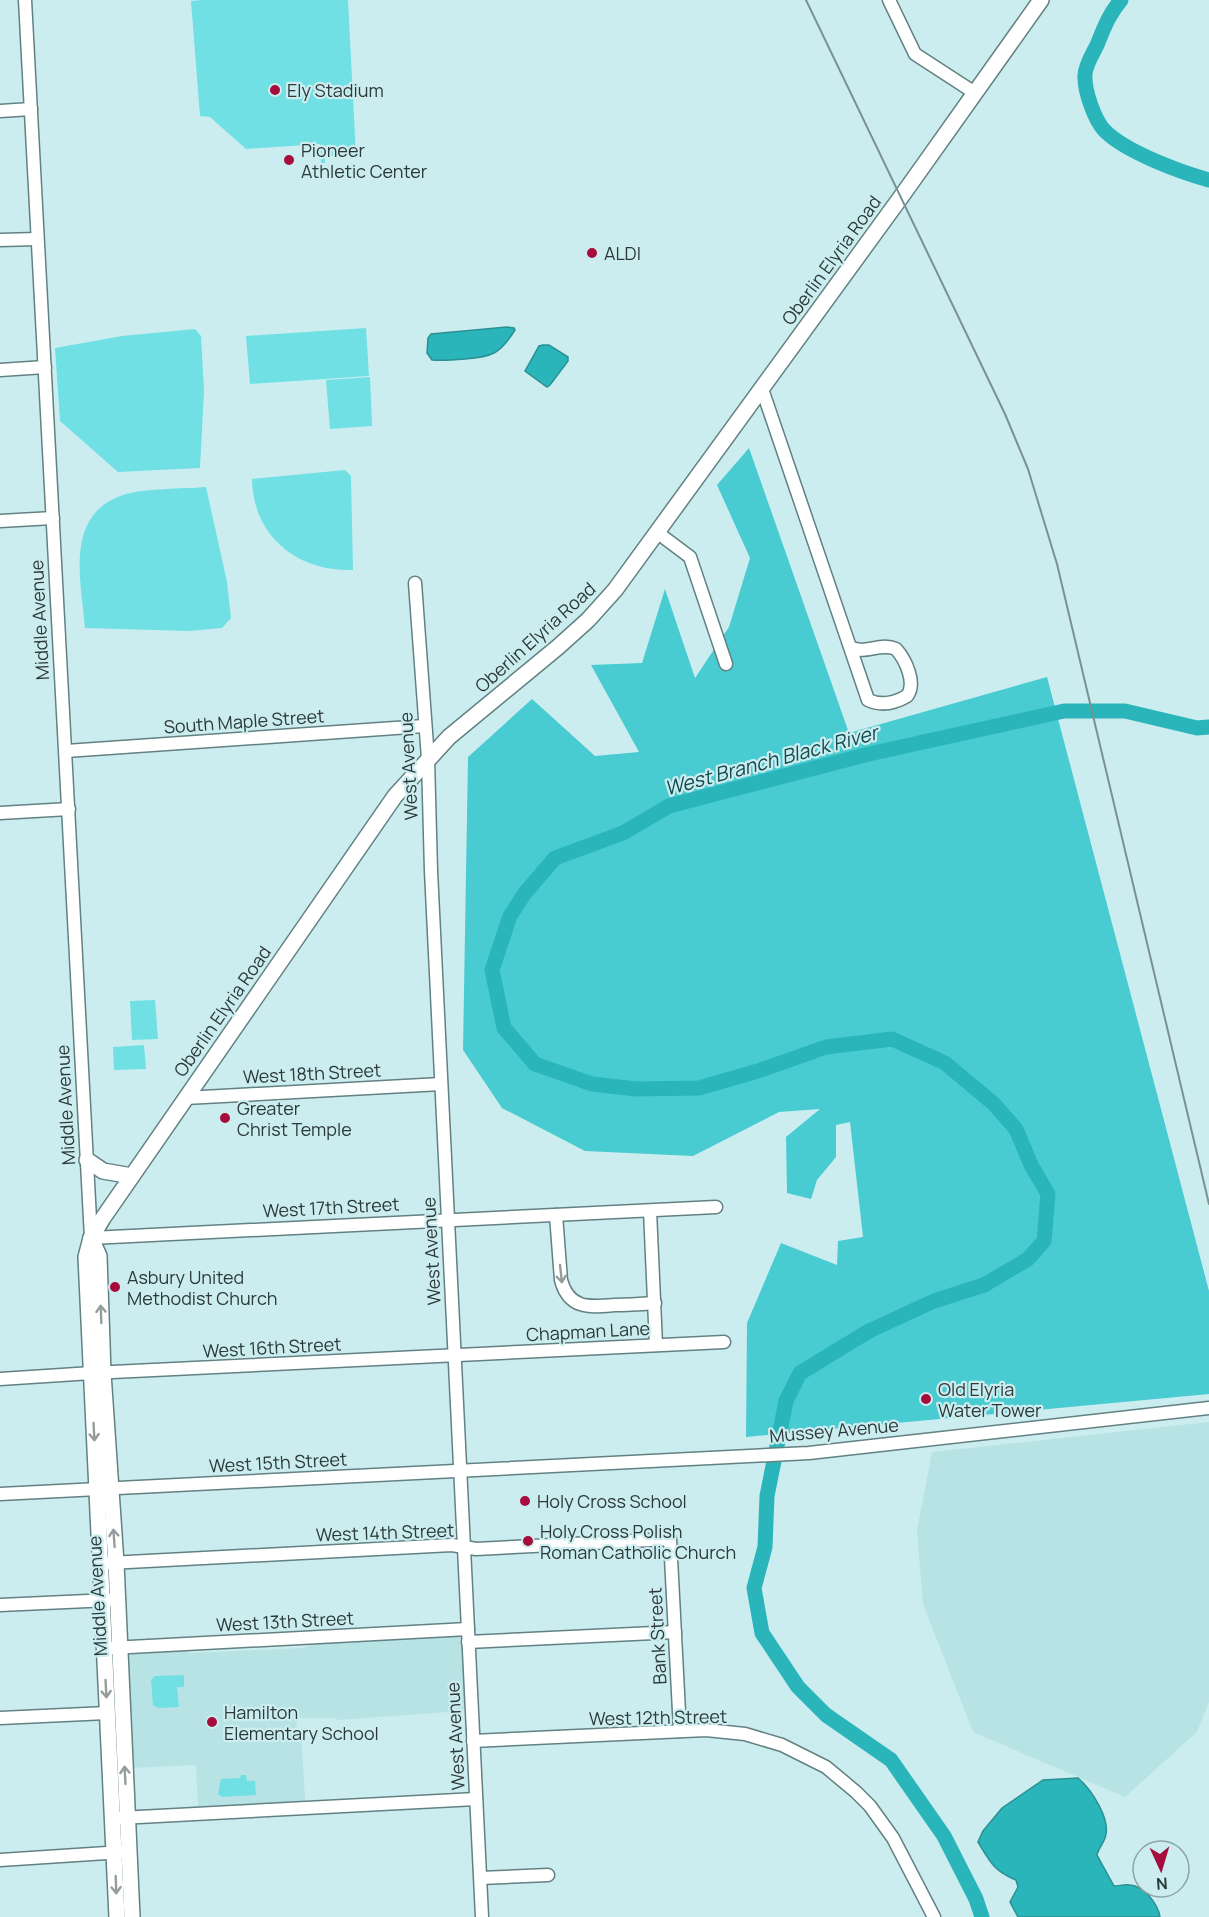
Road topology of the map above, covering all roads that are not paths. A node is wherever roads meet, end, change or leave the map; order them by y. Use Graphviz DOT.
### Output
graph roads {
  1 [pos="25,0"];
  2 [pos="889,0"];
  3 [pos="1041,0"];
  4 [pos="975,93"];
  5 [pos="31,109"];
  6 [pos="0,111"];
  7 [pos="37,238"];
  8 [pos="0,240"];
  9 [pos="45,367"];
  10 [pos="0,370"];
  11 [pos="762,389"];
  12 [pos="53,518"];
  13 [pos="0,521"];
  14 [pos="658,533"];
  15 [pos="415,583"];
  16 [pos="850,647"];
  17 [pos="726,664"];
  18 [pos="424,726"];
  19 [pos="66,752"];
  20 [pos="428,759"];
  21 [pos="69,809"];
  22 [pos="0,813"];
  23 [pos="441,1084"];
  24 [pos="186,1098"];
  25 [pos="87,1160"];
  26 [pos="132,1176"];
  27 [pos="716,1207"];
  28 [pos="650,1211"];
  29 [pos="556,1215"];
  30 [pos="448,1219"];
  31 [pos="92,1238"];
  32 [pos="655,1303"];
  33 [pos="724,1342"];
  34 [pos="656,1345"];
  35 [pos="454,1356"];
  36 [pos="97,1373"];
  37 [pos="0,1379"];
  38 [pos="1209,1408"];
  39 [pos="460,1471"];
  40 [pos="104,1489"];
  41 [pos="0,1494"];
  42 [pos="670,1539"];
  43 [pos="464,1547"];
  44 [pos="109,1563"];
  45 [pos="110,1600"];
  46 [pos="0,1605"];
  47 [pos="675,1632"];
  48 [pos="468,1636"];
  49 [pos="120,1648"];
  50 [pos="104,1649"];
  51 [pos="107,1713"];
  52 [pos="0,1718"];
  53 [pos="680,1731"];
  54 [pos="473,1741"];
  55 [pos="476,1799"];
  56 [pos="120,1818"];
  57 [pos="122,1852"];
  58 [pos="0,1860"];
  59 [pos="548,1875"];
  60 [pos="481,1878"];
  61 [pos="117,1917"];
  62 [pos="132,1917"];
  63 [pos="482,1917"];
  64 [pos="934,1917"];
  1 -- 5 [label="street, Middle Avenue"];
  2 -- 4 [label="street"];
  3 -- 4 [label="main road, Oberlin Elyria Road"];
  4 -- 11 [label="main road, Oberlin Elyria Road"];
  5 -- 6 [label="street"];
  5 -- 7 [label="street, Middle Avenue"];
  7 -- 8 [label="street"];
  7 -- 9 [label="street, Middle Avenue"];
  9 -- 10 [label="street"];
  9 -- 12 [label="street, Middle Avenue"];
  11 -- 14 [label="main road, Oberlin Elyria Road"];
  11 -- 16 [label="street"];
  12 -- 13 [label="street"];
  12 -- 19 [label="street, Middle Avenue"];
  14 -- 17 [label="street"];
  14 -- 20 [label="main road, Oberlin Elyria Road"];
  15 -- 18 [label="street, West Avenue"];
  16 -- 16 [label="street"];
  18 -- 19 [label="street, South Maple Street"];
  18 -- 20 [label="street, West Avenue"];
  19 -- 21 [label="street, Middle Avenue"];
  20 -- 23 [label="street, West Avenue"];
  20 -- 24 [label="main road, Oberlin Elyria Road"];
  21 -- 22 [label="street"];
  21 -- 25 [label="street, Middle Avenue"];
  23 -- 24 [label="street, West 18th Street"];
  23 -- 30 [label="street, West Avenue"];
  24 -- 26 [label="main road, Oberlin Elyria Road"];
  25 -- 26 [label="main road"];
  25 -- 31 [label="street, Middle Avenue"];
  26 -- 31 [label="main road, Oberlin Elyria Road"];
  27 -- 28 [label="street, West 17th Street"];
  28 -- 29 [label="street, West 17th Street"];
  28 -- 32 [label="street"];
  29 -- 30 [label="street, West 17th Street"];
  29 -- 32 [label="street, one-way"];
  30 -- 31 [label="street, West 17th Street"];
  30 -- 35 [label="street, West Avenue"];
  31 -- 36 [label="main road, Middle Avenue"];
  32 -- 34 [label="street"];
  33 -- 34 [label="street, Chapman Lane"];
  34 -- 35 [label="street, Chapman Lane"];
  35 -- 36 [label="street, West 16th Street"];
  35 -- 39 [label="street, West Avenue"];
  36 -- 37 [label="street, West 16th Street"];
  36 -- 40 [label="main road, Middle Avenue"];
  38 -- 39 [label="street, Mussey Avenue"];
  39 -- 40 [label="street, West 15th Street"];
  39 -- 43 [label="street, West Avenue"];
  40 -- 41 [label="street, West 15th Street"];
  40 -- 44 [label="main road, Middle Avenue"];
  42 -- 43 [label="street, West 14th Street"];
  42 -- 47 [label="street, Bank Street"];
  43 -- 44 [label="street, West 14th Street"];
  43 -- 48 [label="street, West Avenue"];
  44 -- 45 [label="main road, Middle Avenue"];
  45 -- 46 [label="street"];
  45 -- 49 [label="main road, Middle Avenue"];
  45 -- 50 [label="main road, Middle Avenue"];
  47 -- 48 [label="street, West 13th Street"];
  47 -- 53 [label="street, Bank Street"];
  48 -- 49 [label="street, West 13th Street"];
  48 -- 54 [label="street, West Avenue"];
  49 -- 50 [label="street, West 13th Street"];
  56 -- 49 [label="main road, Middle Avenue, one-way"];
  50 -- 51 [label="main road, Middle Avenue, one-way"];
  51 -- 52 [label="street"];
  51 -- 56 [label="main road, Middle Avenue"];
  53 -- 54 [label="street, West 12th Street"];
  53 -- 64 [label="street, West 12th Street"];
  54 -- 55 [label="street, West Avenue"];
  55 -- 56 [label="street"];
  55 -- 60 [label="street, West Avenue"];
  56 -- 57 [label="main road, Middle Avenue"];
  57 -- 58 [label="street"];
  57 -- 61 [label="main road, Middle Avenue, one-way"];
  57 -- 62 [label="main road, Middle Avenue"];
  59 -- 60 [label="street"];
  60 -- 63 [label="street, West Avenue"];
}
